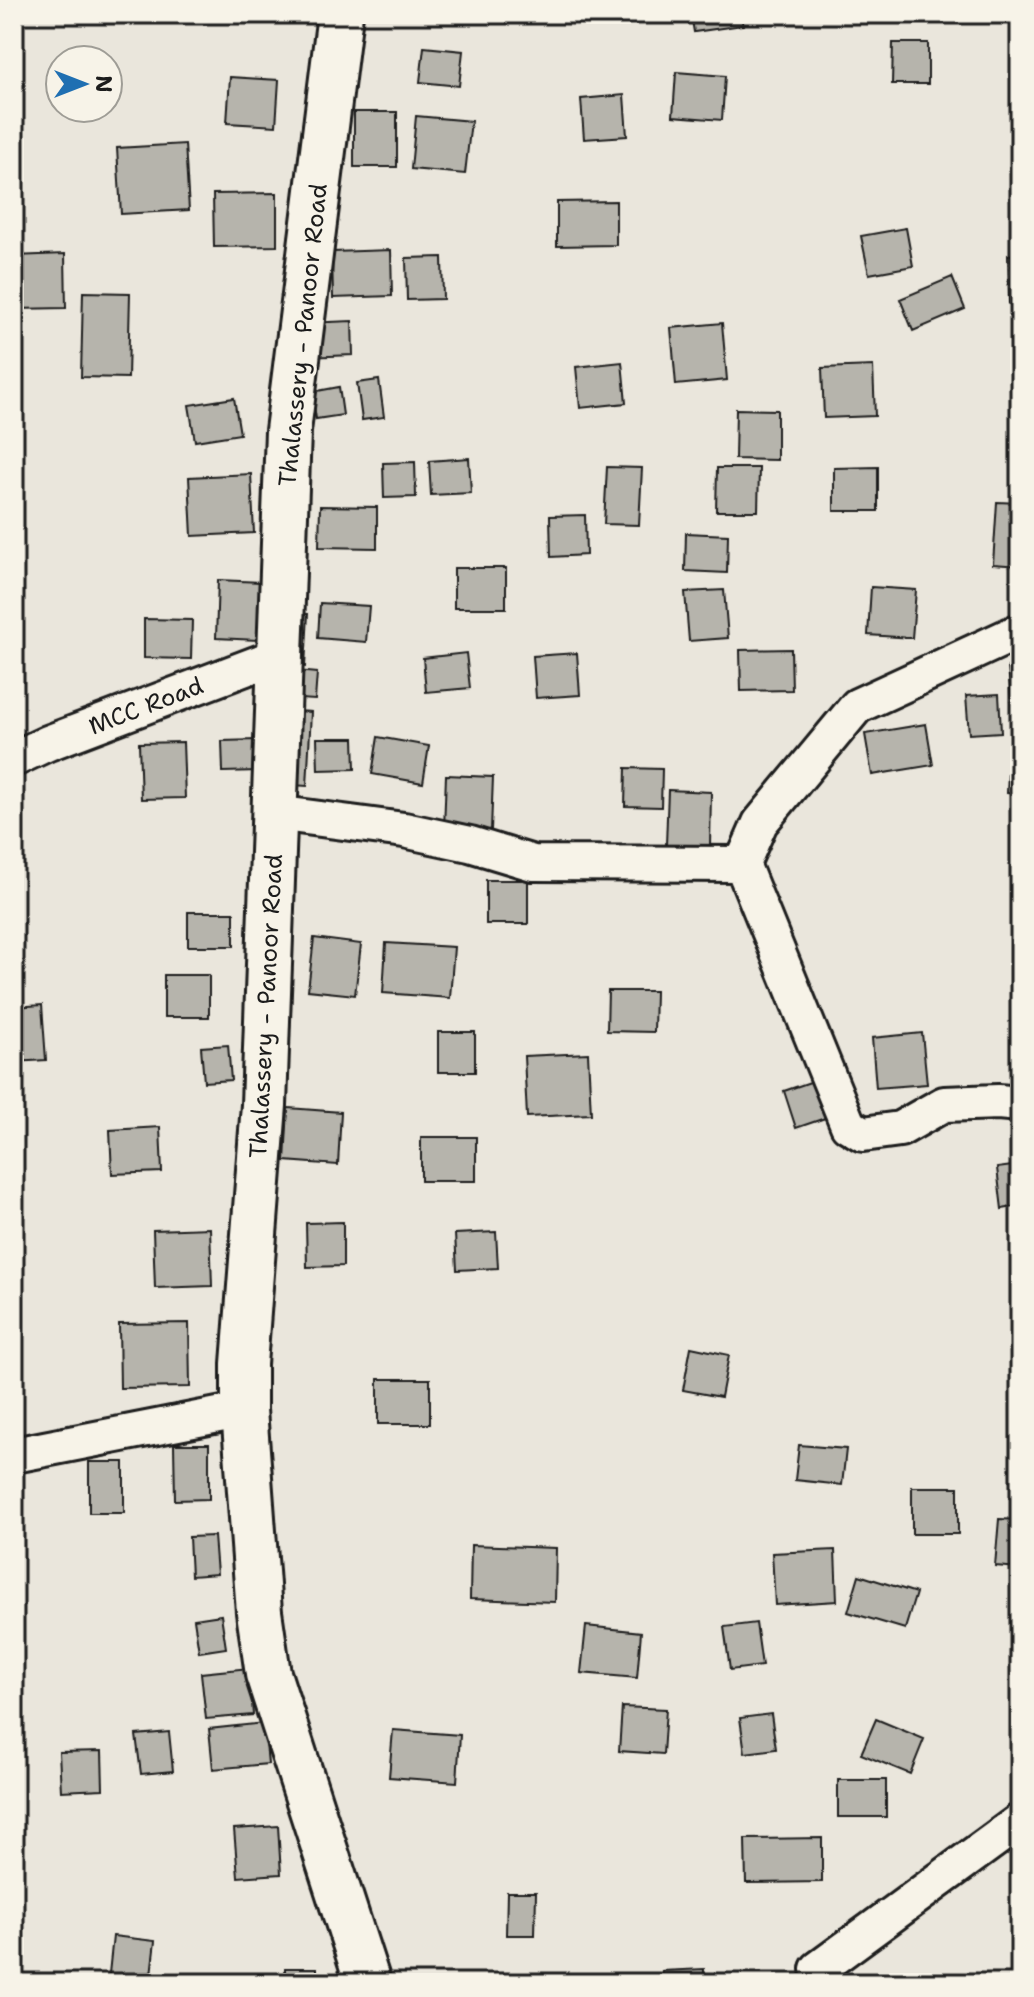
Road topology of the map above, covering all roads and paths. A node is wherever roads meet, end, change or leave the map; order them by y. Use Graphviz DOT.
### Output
graph roads {
  1 [pos="340,14"];
  2 [pos="1020,631"];
  3 [pos="280,655"];
  4 [pos="14,759"];
  5 [pos="275,813"];
  6 [pos="742,864"];
  7 [pos="1020,1104"];
  8 [pos="244,1410"];
  9 [pos="14,1455"];
  10 [pos="1020,1821"];
  11 [pos="818,1969"];
  12 [pos="368,1983"];
  1 -- 3 [label="main road, Thalassery - Panoor Road"];
  2 -- 6 [label="street"];
  3 -- 4 [label="street, MCC Road"];
  3 -- 5 [label="main road, Thalassery - Panoor Road"];
  5 -- 6 [label="street"];
  5 -- 8 [label="main road, Thalassery - Panoor Road"];
  6 -- 7 [label="street"];
  8 -- 9 [label="street"];
  8 -- 12 [label="main road, Thalassery - Panoor Road"];
  10 -- 11 [label="street"];
}
